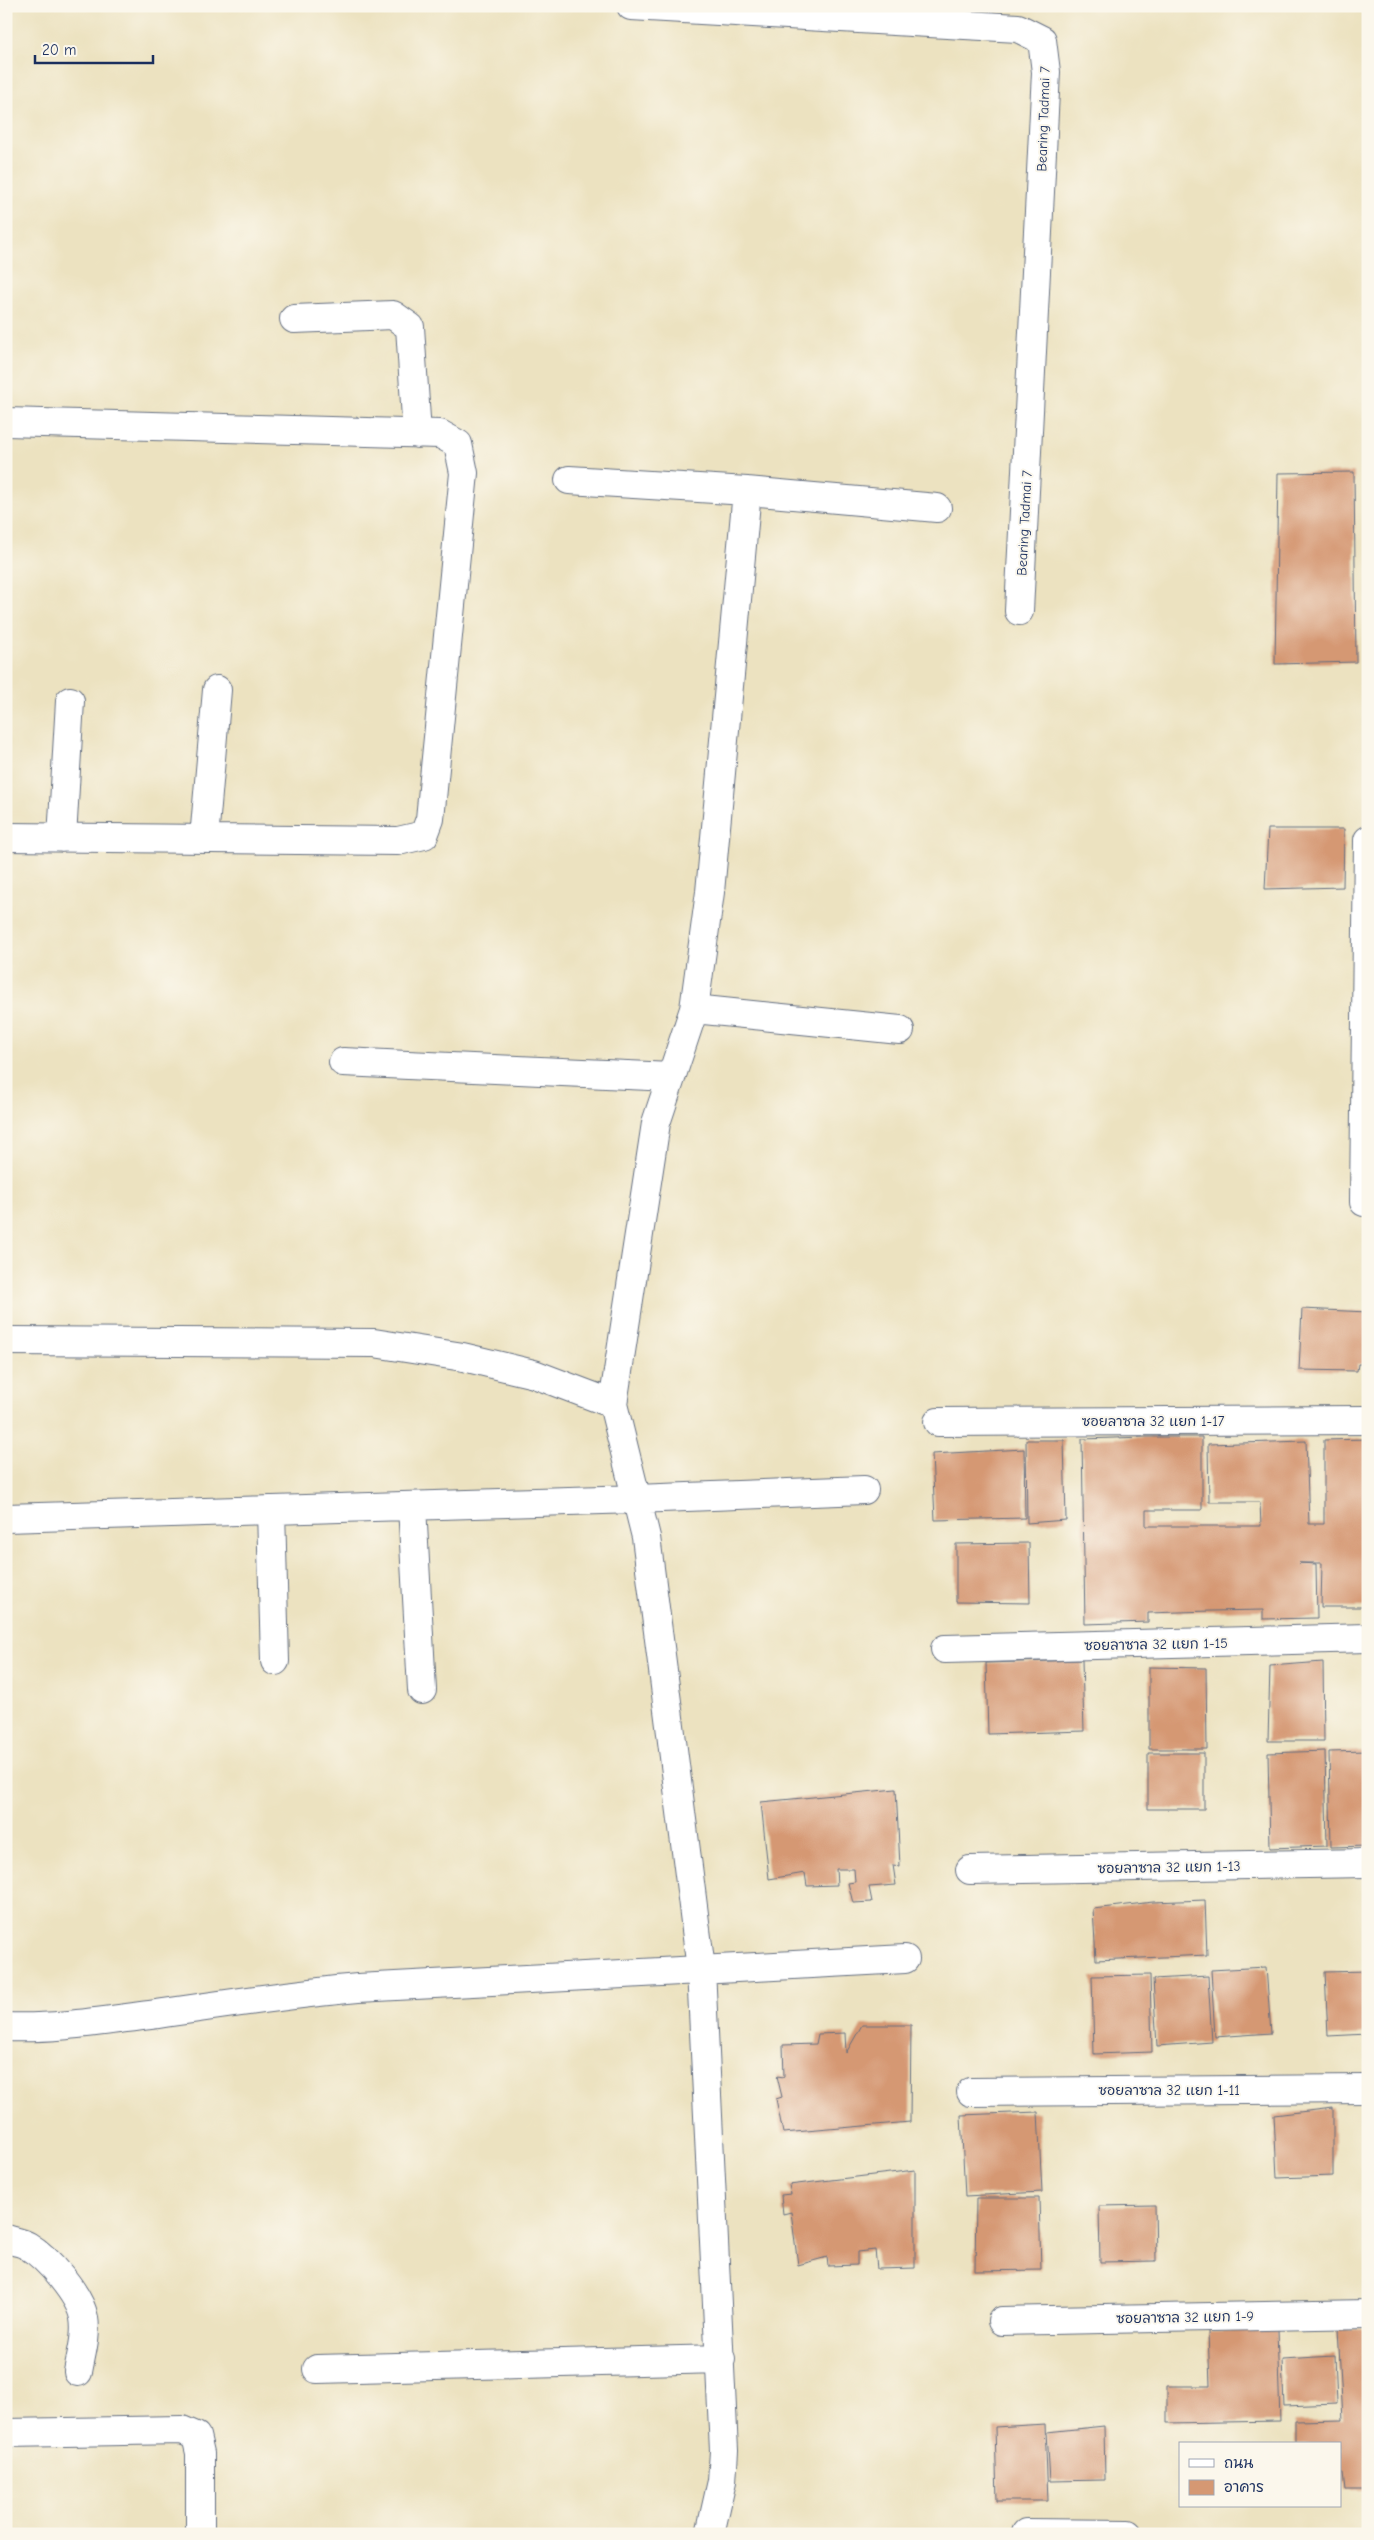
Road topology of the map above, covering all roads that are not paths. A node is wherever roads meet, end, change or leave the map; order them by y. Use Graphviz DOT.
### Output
graph roads {
  1 [pos="631,6"];
  2 [pos="294,319"];
  3 [pos="6,422"];
  4 [pos="417,434"];
  5 [pos="569,480"];
  6 [pos="746,491"];
  7 [pos="937,508"];
  8 [pos="1019,611"];
  9 [pos="217,690"];
  10 [pos="70,701"];
  11 [pos="6,837"];
  12 [pos="62,838"];
  13 [pos="204,839"];
  14 [pos="1368,840"];
  15 [pos="694,1009"];
  16 [pos="900,1030"];
  17 [pos="343,1062"];
  18 [pos="671,1077"];
  19 [pos="1366,1097"];
  20 [pos="1364,1202"];
  21 [pos="6,1341"];
  22 [pos="613,1404"];
  23 [pos="1368,1420"];
  24 [pos="938,1422"];
  25 [pos="864,1490"];
  26 [pos="636,1500"];
  27 [pos="412,1506"];
  28 [pos="271,1510"];
  29 [pos="6,1518"];
  30 [pos="1368,1638"];
  31 [pos="945,1649"];
  32 [pos="275,1661"];
  33 [pos="422,1690"];
  34 [pos="1368,1863"];
  35 [pos="970,1870"];
  36 [pos="906,1958"];
  37 [pos="701,1969"];
  38 [pos="6,2027"];
  39 [pos="1368,2089"];
  40 [pos="971,2092"];
  41 [pos="6,2238"];
  42 [pos="1368,2314"];
  43 [pos="1002,2321"];
  44 [pos="721,2359"];
  45 [pos="317,2369"];
  46 [pos="78,2372"];
  47 [pos="6,2433"];
  48 [pos="1026,2533"];
  49 [pos="200,2534"];
  50 [pos="710,2534"];
  51 [pos="1128,2534"];
  1 -- 8 [label="street, Bearing Tadmai 7"];
  2 -- 4 [label="street"];
  3 -- 4 [label="street"];
  4 -- 13 [label="street"];
  5 -- 6 [label="street"];
  6 -- 7 [label="street"];
  6 -- 15 [label="street"];
  9 -- 13 [label="street"];
  10 -- 12 [label="street"];
  11 -- 12 [label="street"];
  12 -- 13 [label="street"];
  14 -- 19 [label="street"];
  15 -- 16 [label="street"];
  15 -- 18 [label="street"];
  17 -- 18 [label="street"];
  18 -- 22 [label="street"];
  19 -- 20 [label="street"];
  21 -- 22 [label="street"];
  22 -- 26 [label="street"];
  23 -- 24 [label="street, ซอยลาซาล 32 แยก 1-17"];
  25 -- 26 [label="street"];
  26 -- 27 [label="street"];
  26 -- 37 [label="street"];
  27 -- 28 [label="street"];
  27 -- 33 [label="street"];
  28 -- 29 [label="street"];
  28 -- 32 [label="street"];
  30 -- 31 [label="street, ซอยลาซาล 32 แยก 1-15"];
  34 -- 35 [label="street, ซอยลาซาล 32 แยก 1-13"];
  36 -- 37 [label="street"];
  37 -- 38 [label="street"];
  37 -- 44 [label="street"];
  39 -- 40 [label="street, ซอยลาซาล 32 แยก 1-11"];
  41 -- 46 [label="street"];
  42 -- 43 [label="street, ซอยลาซาล 32 แยก 1-9"];
  44 -- 45 [label="street"];
  44 -- 50 [label="street"];
  47 -- 49 [label="street"];
  48 -- 51 [label="street"];
}
